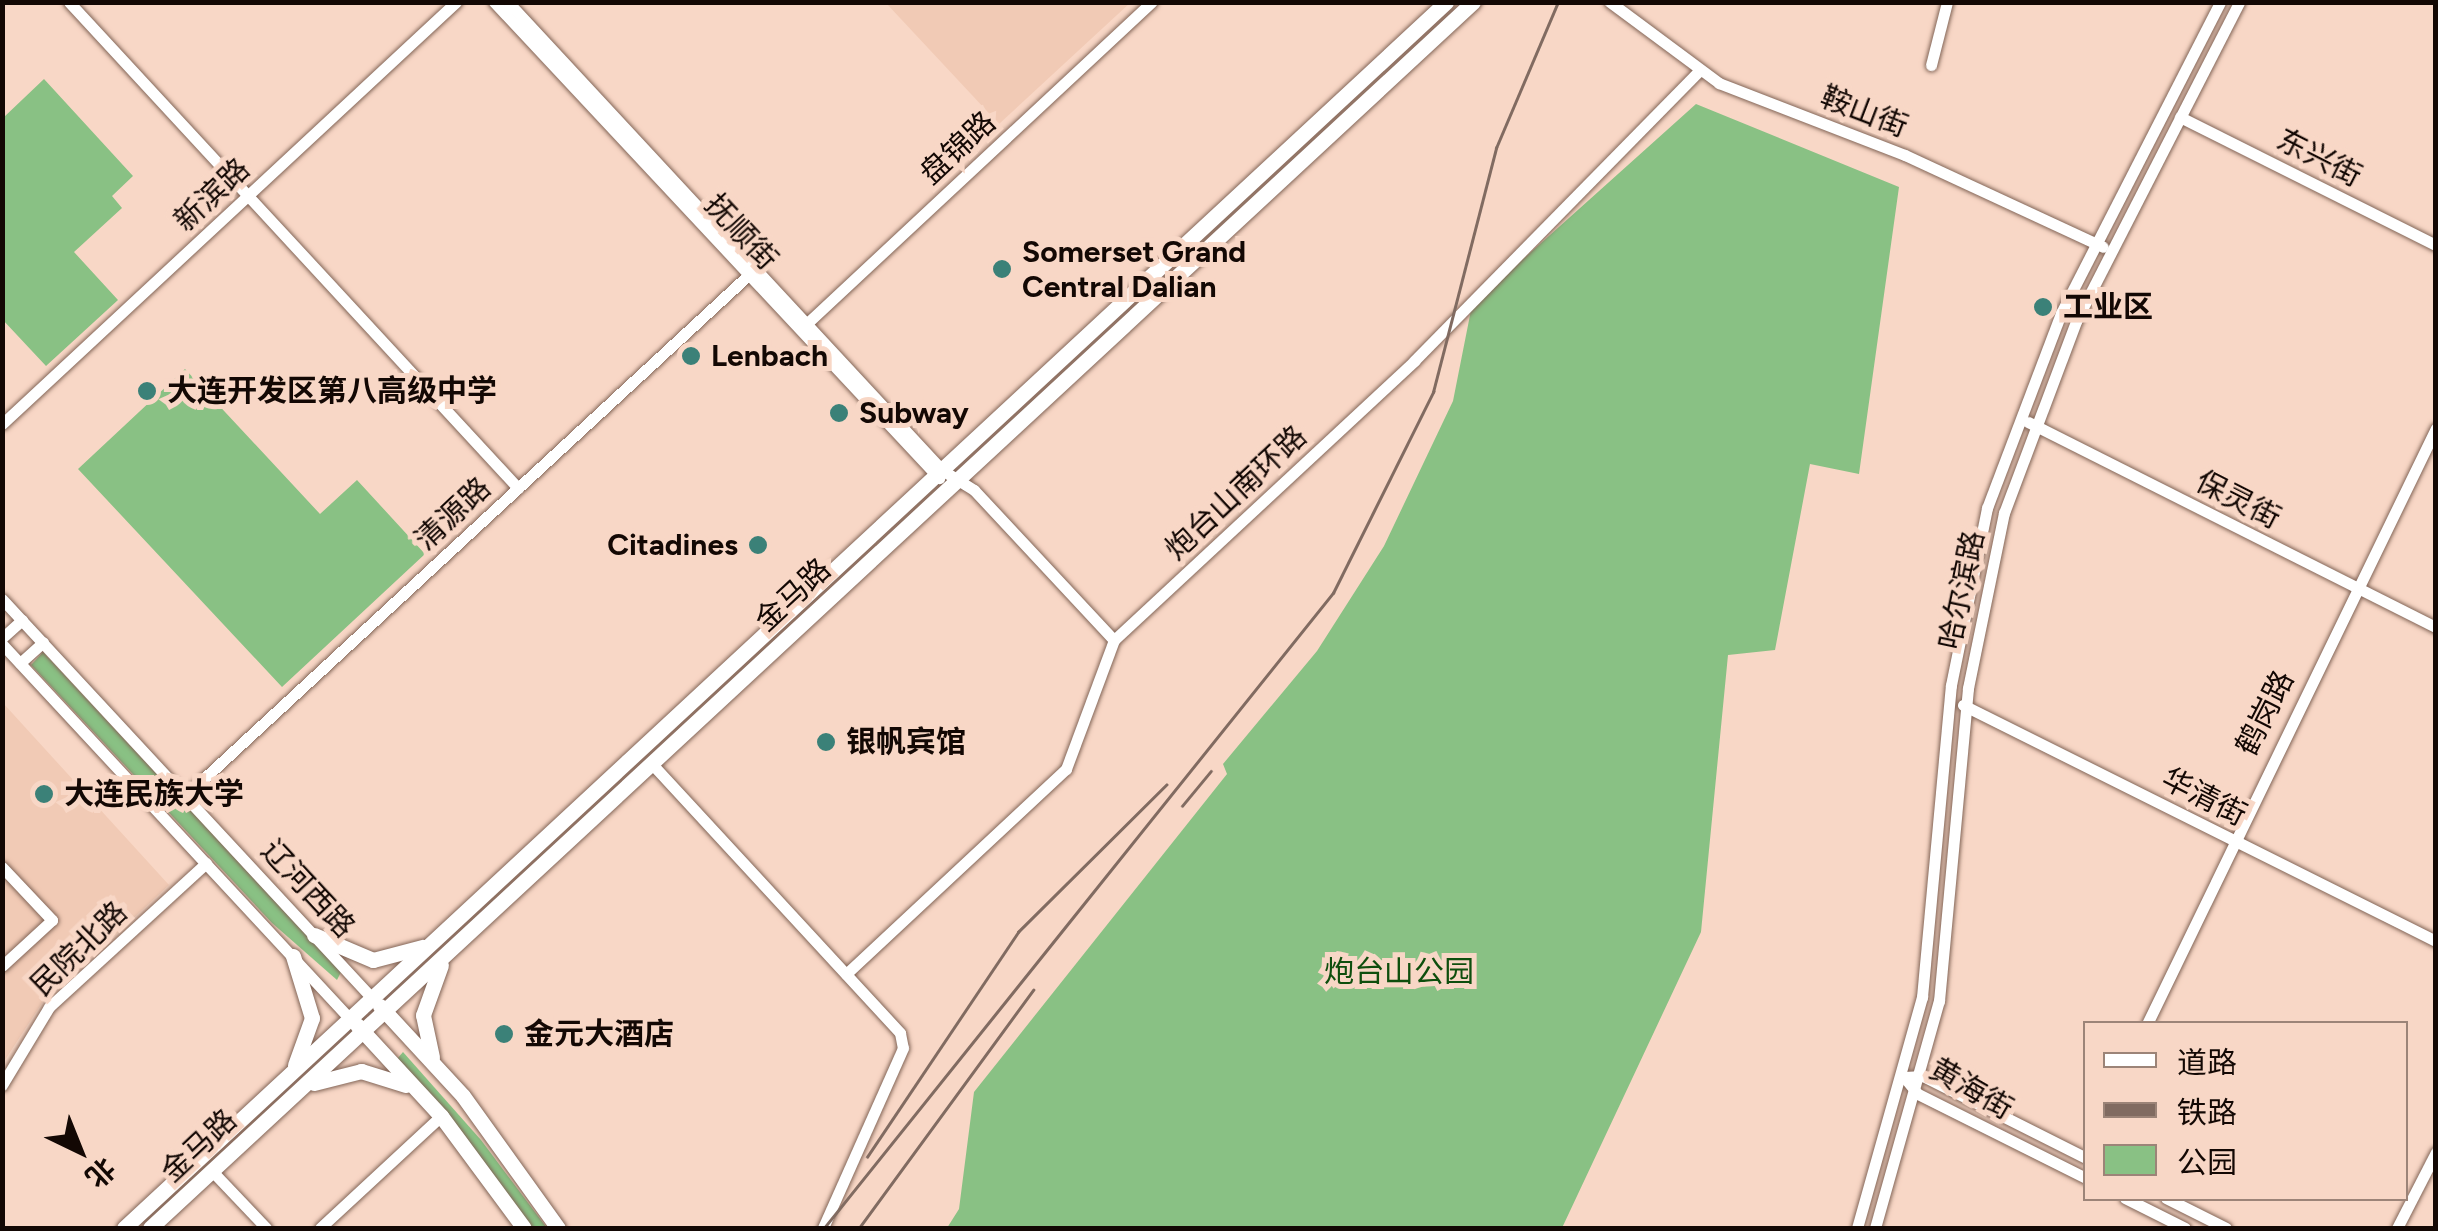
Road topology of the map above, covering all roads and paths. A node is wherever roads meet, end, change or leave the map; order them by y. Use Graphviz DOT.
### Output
graph roads {
  1 [pos="69,2"];
  2 [pos="456,2"];
  3 [pos="494,2"];
  4 [pos="508,2"];
  5 [pos="1152,2"];
  6 [pos="1446,2"];
  7 [pos="1473,2"];
  8 [pos="1610,2"];
  9 [pos="1947,2"];
  10 [pos="2220,2"];
  11 [pos="2239,2"];
  12 [pos="1931,65"];
  13 [pos="1698,72"];
  14 [pos="2180,117"];
  15 [pos="248,196"];
  16 [pos="2096,244"];
  17 [pos="2436,245"];
  18 [pos="2112,252"];
  19 [pos="751,272"];
  20 [pos="802,327"];
  21 [pos="2018,417"];
  22 [pos="2,424"];
  23 [pos="2034,425"];
  24 [pos="2436,428"];
  25 [pos="938,474"];
  26 [pos="958,480"];
  27 [pos="518,488"];
  28 [pos="2356,587"];
  29 [pos="2,599"];
  30 [pos="22,620"];
  31 [pos="2436,627"];
  32 [pos="1114,640"];
  33 [pos="2,641"];
  34 [pos="42,642"];
  35 [pos="20,663"];
  36 [pos="1949,704"];
  37 [pos="1966,705"];
  38 [pos="652,764"];
  39 [pos="186,796"];
  40 [pos="2234,840"];
  41 [pos="206,863"];
  42 [pos="2,866"];
  43 [pos="314,935"];
  44 [pos="438,937"];
  45 [pos="2436,941"];
  46 [pos="450,950"];
  47 [pos="292,956"];
  48 [pos="2,966"];
  49 [pos="846,974"];
  50 [pos="372,998"];
  51 [pos="385,1011"];
  52 [pos="350,1019"];
  53 [pos="2149,1021"];
  54 [pos="363,1032"];
  55 [pos="410,1038"];
  56 [pos="388,1059"];
  57 [pos="442,1073"];
  58 [pos="1923,1076"];
  59 [pos="1904,1077"];
  60 [pos="284,1080"];
  61 [pos="2,1085"];
  62 [pos="297,1092"];
  63 [pos="420,1094"];
  64 [pos="1918,1094"];
  65 [pos="441,1116"];
  66 [pos="2436,1152"];
  67 [pos="2083,1154"];
  68 [pos="212,1171"];
  69 [pos="2083,1176"];
  70 [pos="2131,1201"];
  71 [pos="2172,1201"];
  72 [pos="124,1228"];
  73 [pos="150,1228"];
  74 [pos="266,1228"];
  75 [pos="320,1228"];
  76 [pos="524,1228"];
  77 [pos="558,1228"];
  78 [pos="823,1228"];
  79 [pos="1857,1228"];
  80 [pos="1876,1228"];
  81 [pos="2185,1228"];
  82 [pos="2226,1228"];
  83 [pos="2397,1228"];
  1 -- 15 [label="street"];
  2 -- 15 [label="street, 新滨路"];
  3 -- 19 [label="street, 抚顺街"];
  4 -- 19 [label="street, 抚顺街"];
  5 -- 20 [label="street, 盘锦路"];
  6 -- 25 [label="main road, 金马路"];
  7 -- 26 [label="main road, 金马路"];
  8 -- 13 [label="street, 鞍山街"];
  9 -- 12 [label="street"];
  10 -- 16 [label="street, 哈尔滨路"];
  11 -- 14 [label="street, 哈尔滨路"];
  13 -- 16 [label="street, 鞍山街"];
  13 -- 32 [label="street, 炮台山南环路"];
  14 -- 17 [label="street, 东兴街"];
  14 -- 18 [label="street, 哈尔滨路"];
  15 -- 22 [label="street, 新滨路"];
  15 -- 27 [label="street"];
  16 -- 18 [label="street, 鞍山街"];
  16 -- 21 [label="street, 哈尔滨路"];
  18 -- 23 [label="street, 哈尔滨路"];
  19 -- 20 [label="street, 抚顺街"];
  19 -- 27 [label="street, 清源路"];
  20 -- 25 [label="street, 抚顺街"];
  21 -- 23 [label="street, 保灵街"];
  21 -- 36 [label="street, 哈尔滨路"];
  23 -- 28 [label="street, 保灵街"];
  23 -- 37 [label="street, 哈尔滨路"];
  24 -- 28 [label="street, 鹤岗路"];
  25 -- 26 [label="street, 抚顺街"];
  25 -- 44 [label="main road, 金马路"];
  26 -- 32 [label="street, 抚顺街"];
  26 -- 38 [label="main road, 金马路"];
  27 -- 39 [label="street, 清源路"];
  28 -- 31 [label="street, 保灵街"];
  28 -- 40 [label="street, 鹤岗路"];
  29 -- 30 [label="street, 辽河西路"];
  30 -- 33 [label="street"];
  30 -- 34 [label="street, 辽河西路"];
  32 -- 49 [label="street, 炮台山南环路"];
  33 -- 35 [label="street, 辽河西路"];
  34 -- 35 [label="street"];
  34 -- 39 [label="street, 辽河西路"];
  35 -- 41 [label="street, 辽河西路"];
  36 -- 37 [label="street, 华清街"];
  36 -- 59 [label="street, 哈尔滨路"];
  37 -- 40 [label="street, 华清街"];
  37 -- 58 [label="street, 哈尔滨路"];
  38 -- 46 [label="main road, 金马路"];
  38 -- 49 [label="street"];
  39 -- 43 [label="street, 辽河西路"];
  40 -- 45 [label="street, 华清街"];
  40 -- 53 [label="street, 鹤岗路"];
  41 -- 47 [label="street, 辽河西路"];
  41 -- 61 [label="street, 民院北路"];
  42 -- 48 [label="street"];
  43 -- 44 [label="main road"];
  43 -- 50 [label="street, 辽河西路"];
  44 -- 50 [label="main road, 金马路"];
  46 -- 51 [label="main road, 金马路"];
  46 -- 57 [label="main road"];
  47 -- 52 [label="street, 辽河西路"];
  47 -- 60 [label="main road"];
  49 -- 78 [label="street"];
  50 -- 51 [label="main road, 辽河西路"];
  50 -- 52 [label="main road, 金马路"];
  51 -- 54 [label="main road, 金马路"];
  51 -- 55 [label="main road, 辽河西路"];
  52 -- 54 [label="main road, 辽河西路"];
  52 -- 60 [label="main road, 金马路"];
  54 -- 56 [label="main road, 辽河西路"];
  54 -- 62 [label="main road, 金马路"];
  55 -- 56 [label="main road"];
  55 -- 57 [label="main road, 辽河西路"];
  56 -- 63 [label="main road, 辽河西路"];
  57 -- 77 [label="main road, 辽河西路"];
  58 -- 59 [label="street, 黄海街"];
  58 -- 64 [label="street, 哈尔滨路"];
  58 -- 67 [label="street, 黄海街"];
  59 -- 64 [label="street, 黄海街"];
  59 -- 79 [label="street, 哈尔滨路"];
  60 -- 72 [label="main road, 金马路"];
  62 -- 63 [label="main road"];
  62 -- 68 [label="main road, 金马路"];
  63 -- 65 [label="main road, 辽河西路"];
  64 -- 69 [label="street, 黄海街"];
  64 -- 80 [label="street, 哈尔滨路"];
  65 -- 75 [label="street"];
  65 -- 76 [label="main road, 辽河西路"];
  66 -- 83 [label="street"];
  68 -- 73 [label="main road, 金马路"];
  68 -- 74 [label="street"];
  70 -- 81 [label="street"];
  71 -- 82 [label="street"];
}
